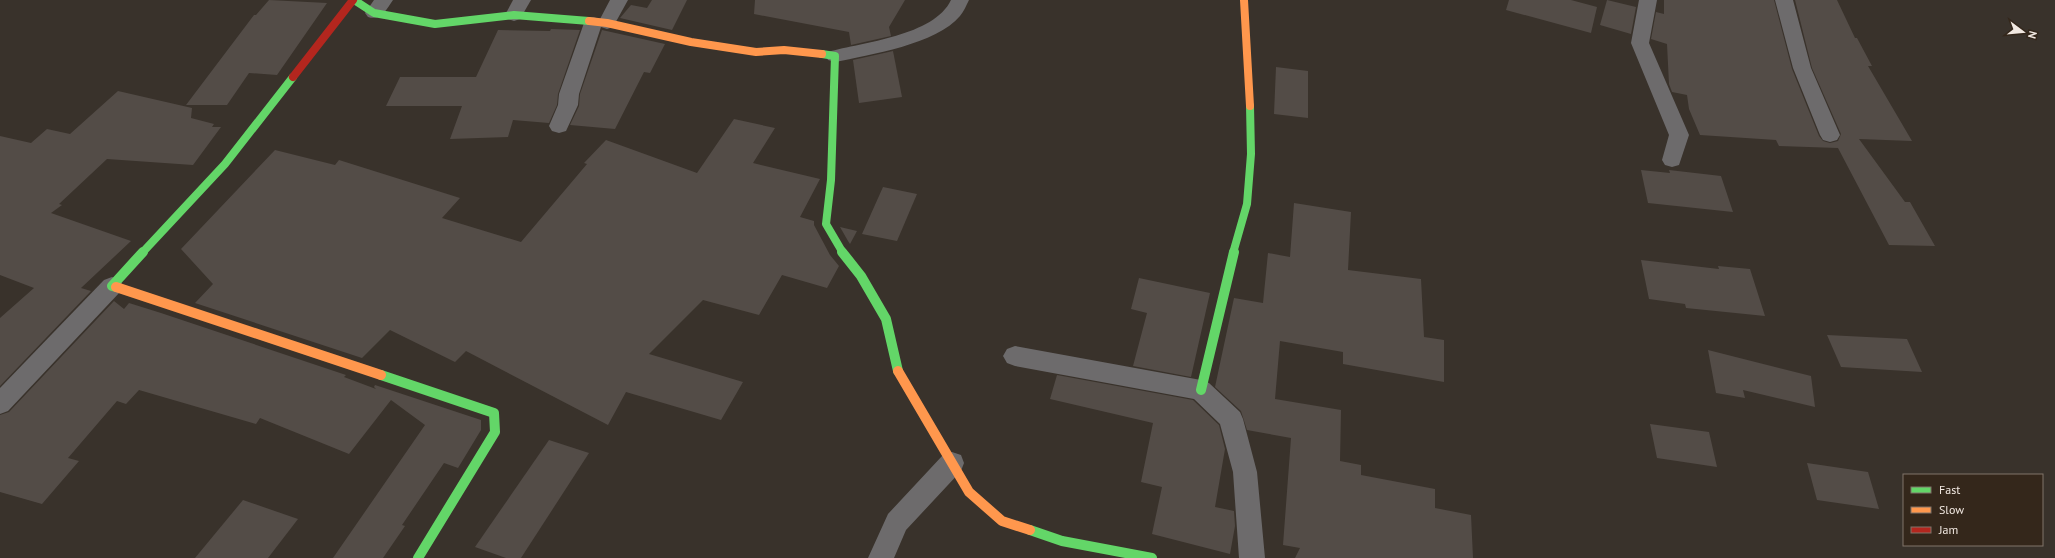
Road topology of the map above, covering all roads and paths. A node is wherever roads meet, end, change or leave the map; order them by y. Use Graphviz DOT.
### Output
graph roads {
  1 [pos="353,0"];
  2 [pos="619,0"];
  3 [pos="960,0"];
  4 [pos="1244,0"];
  5 [pos="1648,0"];
  6 [pos="1784,0"];
  7 [pos="379,6"];
  8 [pos="518,8"];
  9 [pos="600,23"];
  10 [pos="835,56"];
  11 [pos="559,126"];
  12 [pos="1830,135"];
  13 [pos="1672,160"];
  14 [pos="112,286"];
  15 [pos="1015,356"];
  16 [pos="1201,390"];
  17 [pos="0,404"];
  18 [pos="952,463"];
  19 [pos="418,558"];
  20 [pos="881,558"];
  21 [pos="1152,558"];
  22 [pos="1252,558"];
  1 -- 7 [label="street"];
  1 -- 14 [label="street"];
  2 -- 9 [label="street"];
  3 -- 10 [label="street"];
  4 -- 16 [label="street"];
  5 -- 13 [label="street"];
  6 -- 12 [label="street"];
  7 -- 8 [label="street"];
  8 -- 9 [label="street"];
  9 -- 10 [label="street"];
  9 -- 11 [label="street"];
  10 -- 18 [label="street"];
  14 -- 17 [label="street"];
  14 -- 19 [label="street"];
  15 -- 16 [label="street"];
  16 -- 22 [label="street"];
  18 -- 20 [label="street"];
  18 -- 21 [label="street"];
}
